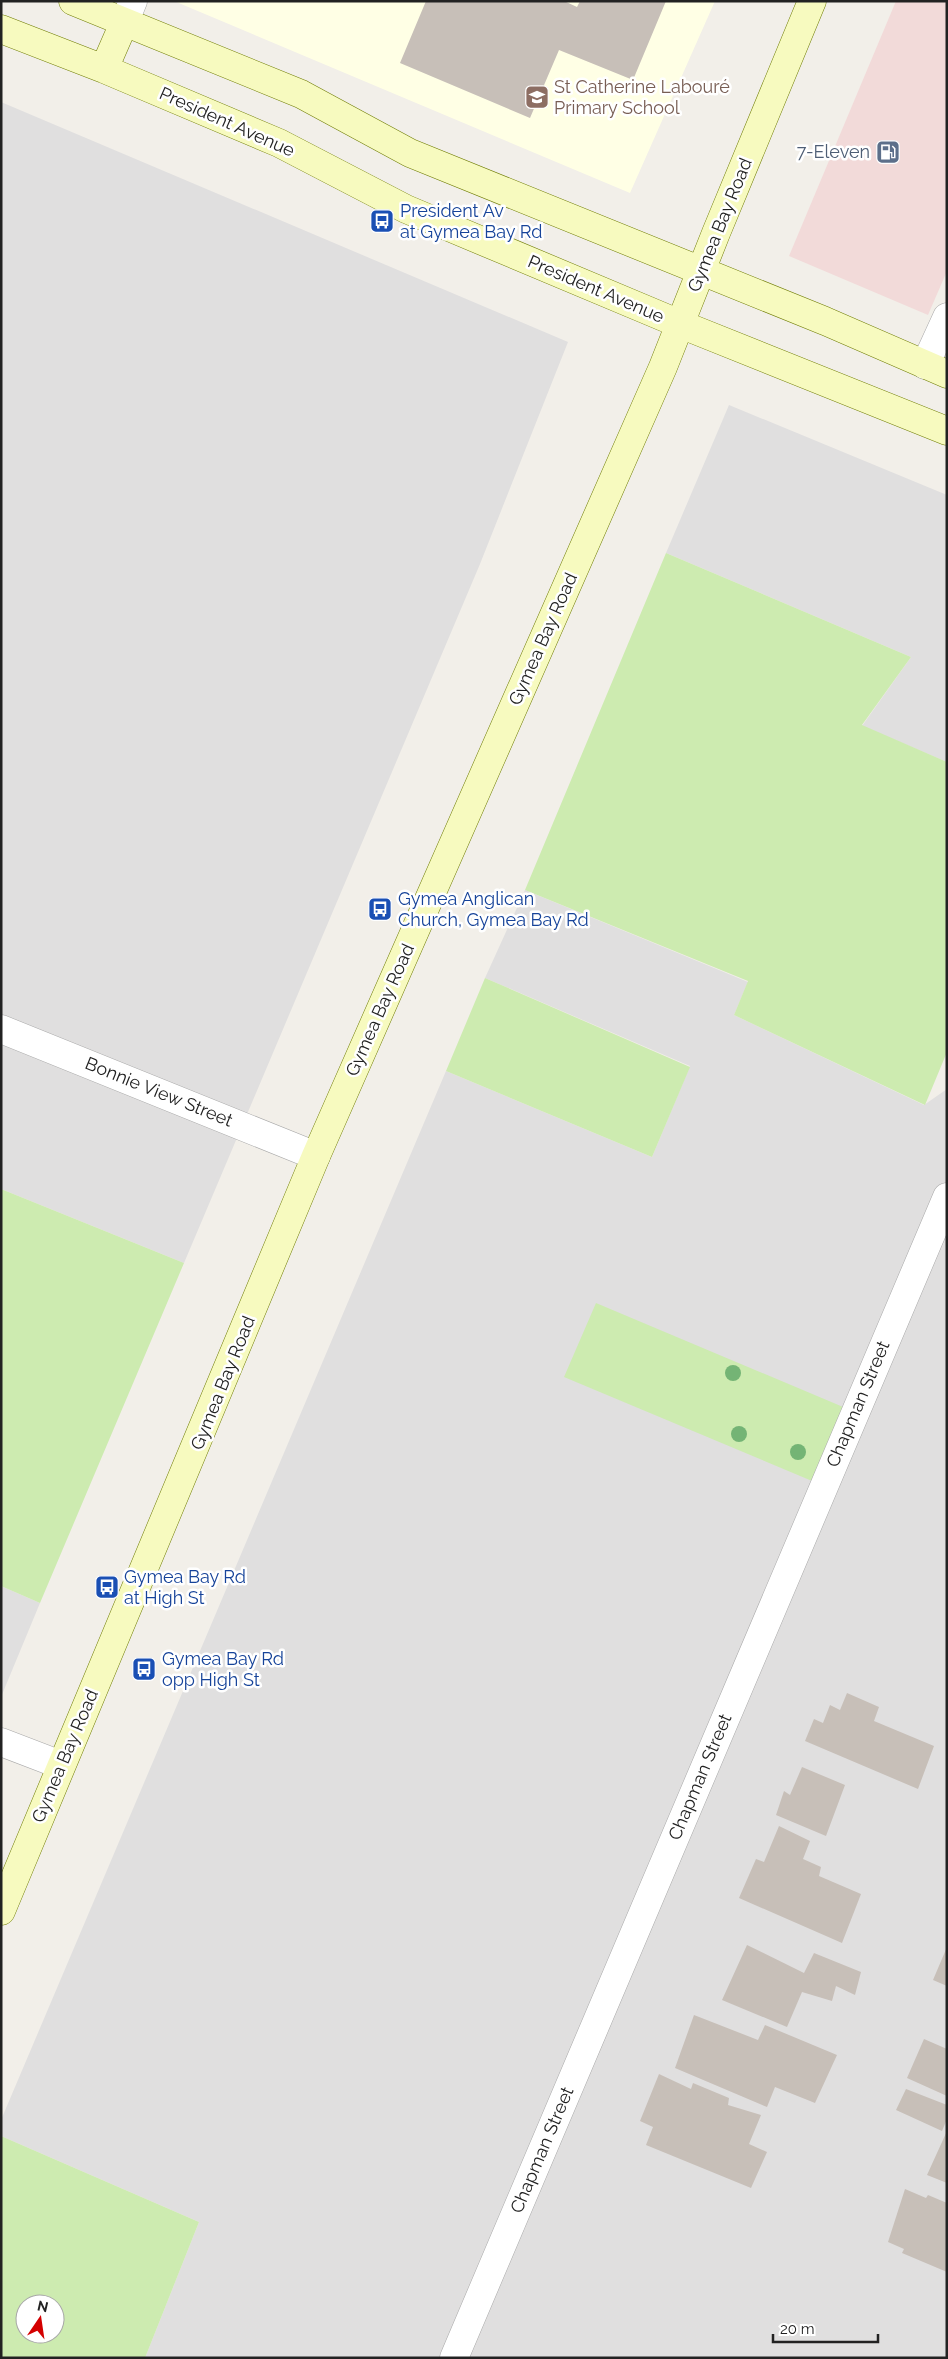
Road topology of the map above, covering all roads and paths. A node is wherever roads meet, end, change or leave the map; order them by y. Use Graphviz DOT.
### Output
graph roads {
  1 [pos="73,1"];
  2 [pos="812,1"];
  3 [pos="129,12"];
  4 [pos="1,29"];
  5 [pos="104,69"];
  6 [pos="701,272"];
  7 [pos="947,317"];
  8 [pos="680,324"];
  9 [pos="936,369"];
  10 [pos="947,431"];
  11 [pos="1,1029"];
  12 [pos="316,1156"];
  13 [pos="947,1197"];
  14 [pos="1,1742"];
  15 [pos="61,1765"];
  16 [pos="1,1911"];
  17 [pos="454,2358"];
  1 -- 3 [label="main road"];
  2 -- 6 [label="main road, Gymea Bay Road"];
  3 -- 5 [label="main road"];
  3 -- 6 [label="main road"];
  4 -- 5 [label="main road, President Avenue"];
  5 -- 8 [label="main road, President Avenue"];
  6 -- 8 [label="main road, Gymea Bay Road"];
  6 -- 9 [label="main road"];
  7 -- 9 [label="street"];
  8 -- 10 [label="main road, President Avenue"];
  8 -- 12 [label="main road, Gymea Bay Road"];
  11 -- 12 [label="street, Bonnie View Street"];
  12 -- 15 [label="main road, Gymea Bay Road"];
  13 -- 17 [label="street, Chapman Street"];
  14 -- 15 [label="street"];
  15 -- 16 [label="main road, Gymea Bay Road"];
}
